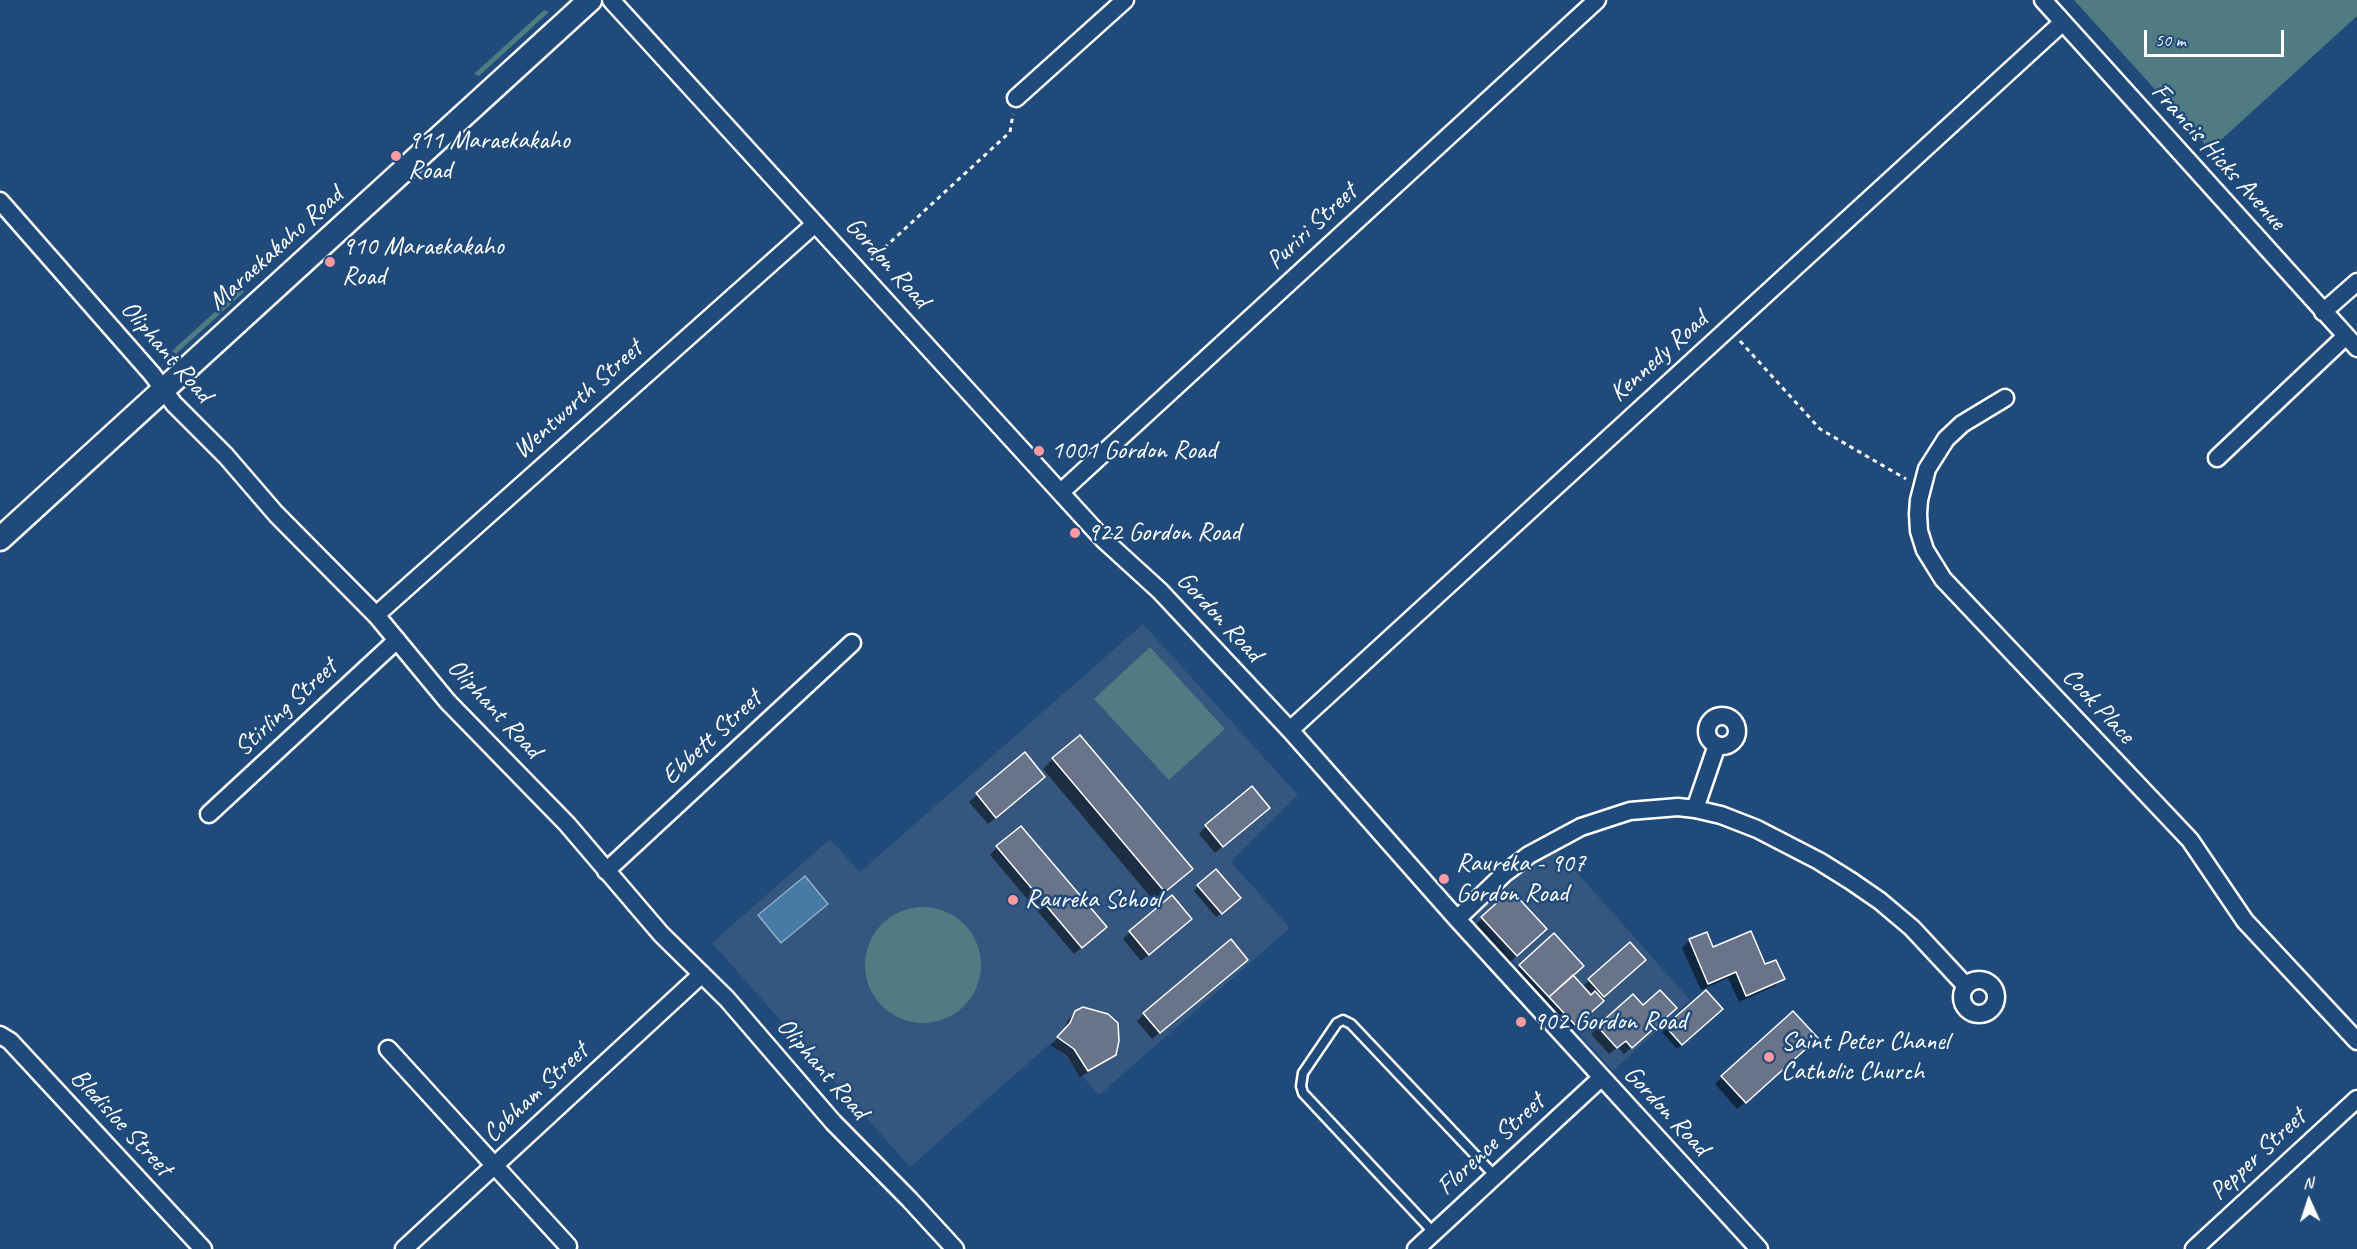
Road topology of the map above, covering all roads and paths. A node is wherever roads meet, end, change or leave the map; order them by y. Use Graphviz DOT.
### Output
graph roads {
  1 [pos="590,0"];
  2 [pos="611,0"];
  3 [pos="1125,0"];
  4 [pos="1597,0"];
  5 [pos="2043,0"];
  6 [pos="2063,22"];
  7 [pos="1016,98"];
  8 [pos="0,201"];
  9 [pos="815,224"];
  10 [pos="859,271"];
  11 [pos="2357,282"];
  12 [pos="2323,312"];
  13 [pos="1728,328"];
  14 [pos="2352,342"];
  15 [pos="165,390"];
  16 [pos="2004,398"];
  17 [pos="2217,458"];
  18 [pos="1921,485"];
  19 [pos="1061,492"];
  20 [pos="0,539"];
  21 [pos="376,615"];
  22 [pos="397,640"];
  23 [pos="852,643"];
  24 [pos="1290,730"];
  25 [pos="1717,745"];
  26 [pos="1695,808"];
  27 [pos="209,814"];
  28 [pos="606,871"];
  29 [pos="1457,919"];
  30 [pos="702,974"];
  31 [pos="1966,986"];
  32 [pos="0,1035"];
  33 [pos="2357,1041"];
  34 [pos="388,1049"];
  35 [pos="1601,1077"];
  36 [pos="2357,1099"];
  37 [pos="495,1165"];
  38 [pos="1495,1176"];
  39 [pos="1434,1233"];
  40 [pos="568,1246"];
  41 [pos="952,1248"];
  42 [pos="203,1249"];
  43 [pos="404,1249"];
  44 [pos="1416,1249"];
  45 [pos="1759,1249"];
  46 [pos="2194,1249"];
  1 -- 15 [label="main road, Maraekakaho Road"];
  2 -- 9 [label="street, Gordon Road"];
  3 -- 7 [label="street"];
  4 -- 19 [label="street, Puriri Street"];
  5 -- 6 [label="street, Francis Hicks Avenue"];
  6 -- 12 [label="street, Francis Hicks Avenue"];
  6 -- 13 [label="street, Kennedy Road"];
  7 -- 10 [label="path"];
  8 -- 15 [label="street, Oliphant Road"];
  9 -- 10 [label="street, Gordon Road"];
  9 -- 21 [label="street, Wentworth Street"];
  10 -- 19 [label="street, Gordon Road"];
  11 -- 12 [label="street"];
  12 -- 14 [label="street, Francis Hicks Avenue"];
  13 -- 18 [label="path"];
  13 -- 24 [label="street, Kennedy Road"];
  14 -- 17 [label="street"];
  15 -- 20 [label="main road, Maraekakaho Road"];
  15 -- 21 [label="street, Oliphant Road"];
  16 -- 18 [label="street, Cook Place"];
  18 -- 33 [label="street, Cook Place"];
  19 -- 24 [label="street, Gordon Road"];
  21 -- 22 [label="street, Oliphant Road"];
  22 -- 27 [label="street, Stirling Street"];
  22 -- 28 [label="street, Oliphant Road"];
  23 -- 28 [label="street, Ebbett Street"];
  24 -- 29 [label="street, Gordon Road"];
  25 -- 26 [label="street"];
  26 -- 29 [label="street"];
  26 -- 31 [label="street"];
  28 -- 30 [label="street, Oliphant Road"];
  29 -- 35 [label="street, Gordon Road"];
  30 -- 37 [label="street, Cobham Street"];
  30 -- 41 [label="street, Oliphant Road"];
  32 -- 42 [label="street, Bledisloe Street"];
  34 -- 37 [label="street"];
  35 -- 38 [label="street, Florence Street"];
  35 -- 45 [label="street, Gordon Road"];
  36 -- 46 [label="street, Pepper Street"];
  37 -- 40 [label="street"];
  37 -- 43 [label="street, Cobham Street"];
  38 -- 39 [label="street, Florence Street"];
  38 -- 39 [label="lane"];
  39 -- 44 [label="street, Florence Street"];
}
